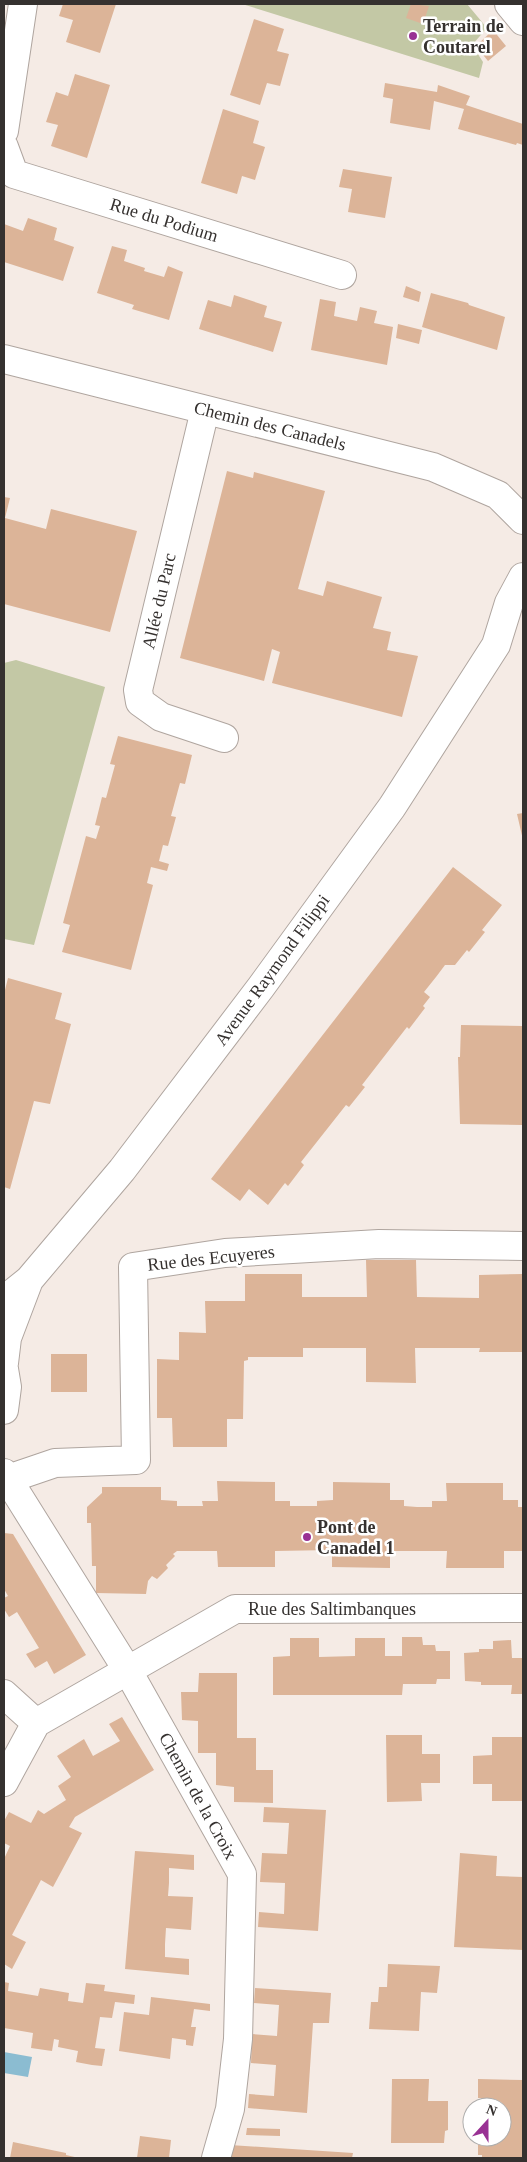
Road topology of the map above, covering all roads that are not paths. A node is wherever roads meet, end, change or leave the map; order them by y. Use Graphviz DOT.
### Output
graph roads {
  1 [pos="23,4"];
  2 [pos="509,4"];
  3 [pos="523,22"];
  4 [pos="4,132"];
  5 [pos="4,147"];
  6 [pos="342,275"];
  7 [pos="4,359"];
  8 [pos="205,410"];
  9 [pos="523,520"];
  10 [pos="523,577"];
  11 [pos="523,624"];
  12 [pos="496,644"];
  13 [pos="224,738"];
  14 [pos="523,1246"];
  15 [pos="29,1280"];
  16 [pos="4,1300"];
  17 [pos="4,1363"];
  18 [pos="4,1369"];
  19 [pos="4,1410"];
  20 [pos="6,1476"];
  21 [pos="523,1608"];
  22 [pos="128,1671"];
  23 [pos="4,1694"];
  24 [pos="36,1722"];
  25 [pos="4,1782"];
  26 [pos="216,2158"];
  1 -- 4 [label="street"];
  2 -- 3 [label="street"];
  5 -- 6 [label="street, Rue du Podium"];
  7 -- 8 [label="street, Chemin des Canadels"];
  8 -- 9 [label="street, Chemin des Canadels"];
  8 -- 13 [label="street, Allée du Parc"];
  10 -- 12 [label="street, Avenue Raymond Filippi"];
  11 -- 12 [label="street, Avenue Raymond Filippi"];
  12 -- 15 [label="street, Avenue Raymond Filippi"];
  14 -- 20 [label="street, Rue des Ecuyeres"];
  15 -- 16 [label="street, Avenue Raymond Filippi"];
  15 -- 17 [label="street, Avenue Raymond Filippi"];
  18 -- 19 [label="street"];
  20 -- 22 [label="street, Chemin de la Croix"];
  21 -- 22 [label="street, Rue des Saltimbanques"];
  22 -- 24 [label="street, Rue des Saltimbanques"];
  22 -- 26 [label="street, Chemin de la Croix"];
  23 -- 24 [label="street"];
  24 -- 25 [label="street"];
}
